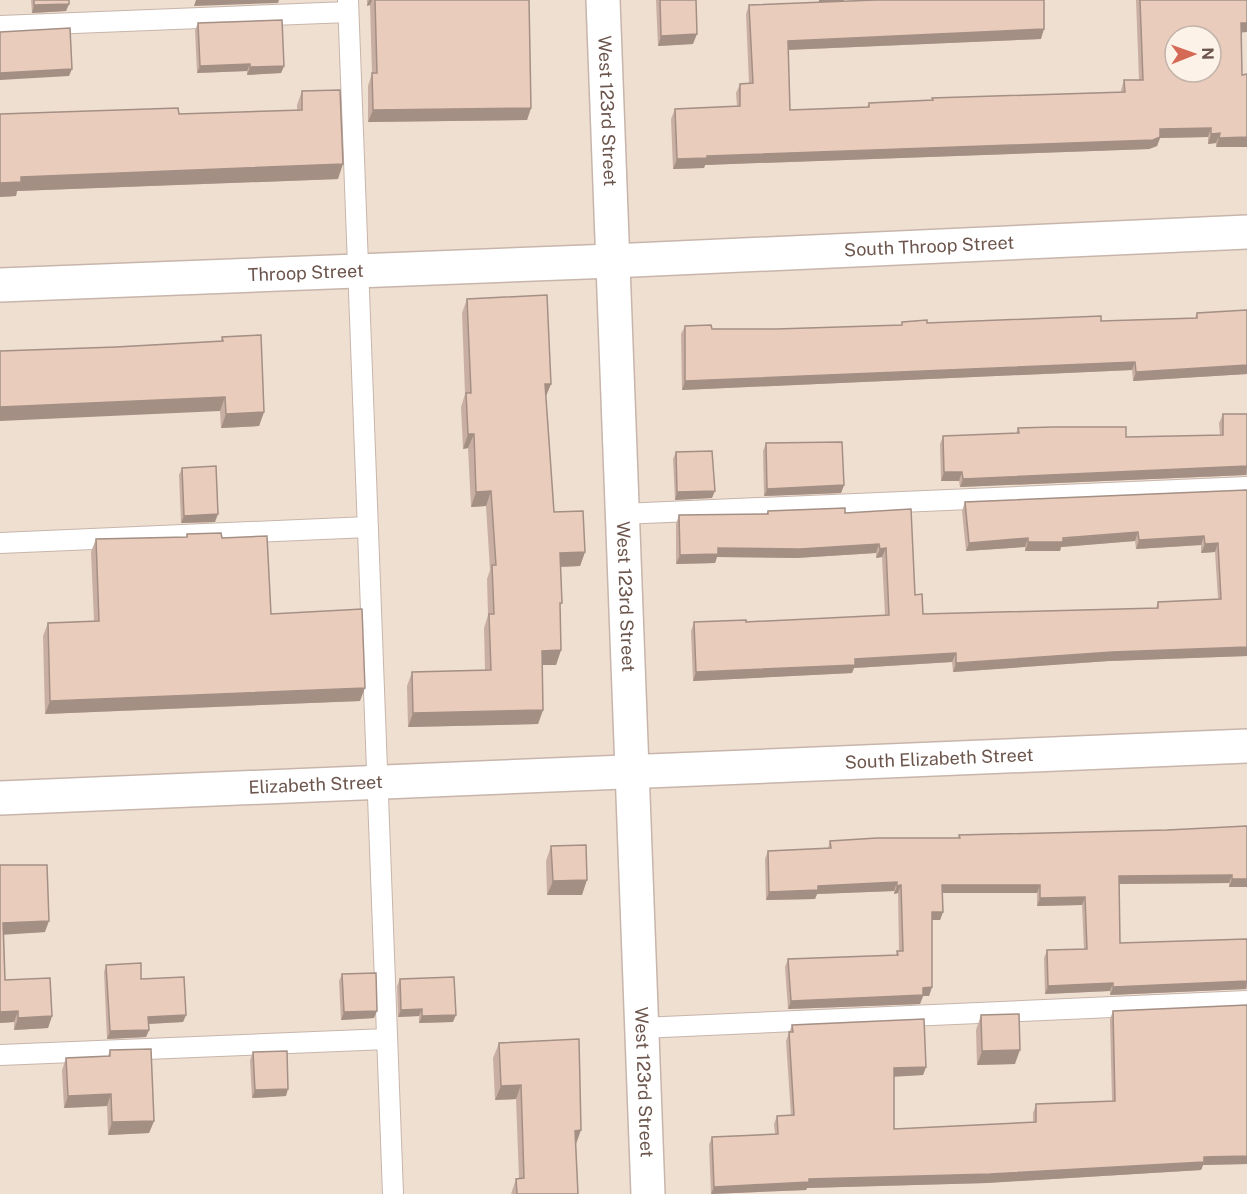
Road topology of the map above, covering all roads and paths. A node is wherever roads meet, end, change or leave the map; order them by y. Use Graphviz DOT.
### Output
graph roads {
  1 [pos="610,0"];
  2 [pos="348,6"];
  3 [pos="0,26"];
  4 [pos="1247,232"];
  5 [pos="612,261"];
  6 [pos="358,271"];
  7 [pos="0,285"];
  8 [pos="1247,487"];
  9 [pos="622,514"];
  10 [pos="368,527"];
  11 [pos="0,543"];
  12 [pos="1247,746"];
  13 [pos="632,770"];
  14 [pos="377,782"];
  15 [pos="0,798"];
  16 [pos="1247,1001"];
  17 [pos="641,1028"];
  18 [pos="387,1039"];
  19 [pos="0,1055"];
  20 [pos="393,1194"];
  21 [pos="648,1194"];
  1 -- 5 [label="street, West 123rd Street"];
  2 -- 3 [label="lane"];
  2 -- 6 [label="lane"];
  4 -- 5 [label="street, South Throop Street"];
  5 -- 6 [label="street, Throop Street"];
  5 -- 9 [label="street, West 123rd Street"];
  6 -- 7 [label="street, Throop Street"];
  6 -- 10 [label="lane"];
  8 -- 9 [label="lane"];
  9 -- 13 [label="street, West 123rd Street"];
  10 -- 11 [label="lane"];
  10 -- 14 [label="lane"];
  12 -- 13 [label="street, South Elizabeth Street"];
  13 -- 14 [label="street, Elizabeth Street"];
  13 -- 17 [label="street, West 123rd Street"];
  14 -- 15 [label="street, Elizabeth Street"];
  14 -- 18 [label="lane"];
  16 -- 17 [label="lane"];
  17 -- 21 [label="street, West 123rd Street"];
  18 -- 19 [label="lane"];
  18 -- 20 [label="lane"];
}
